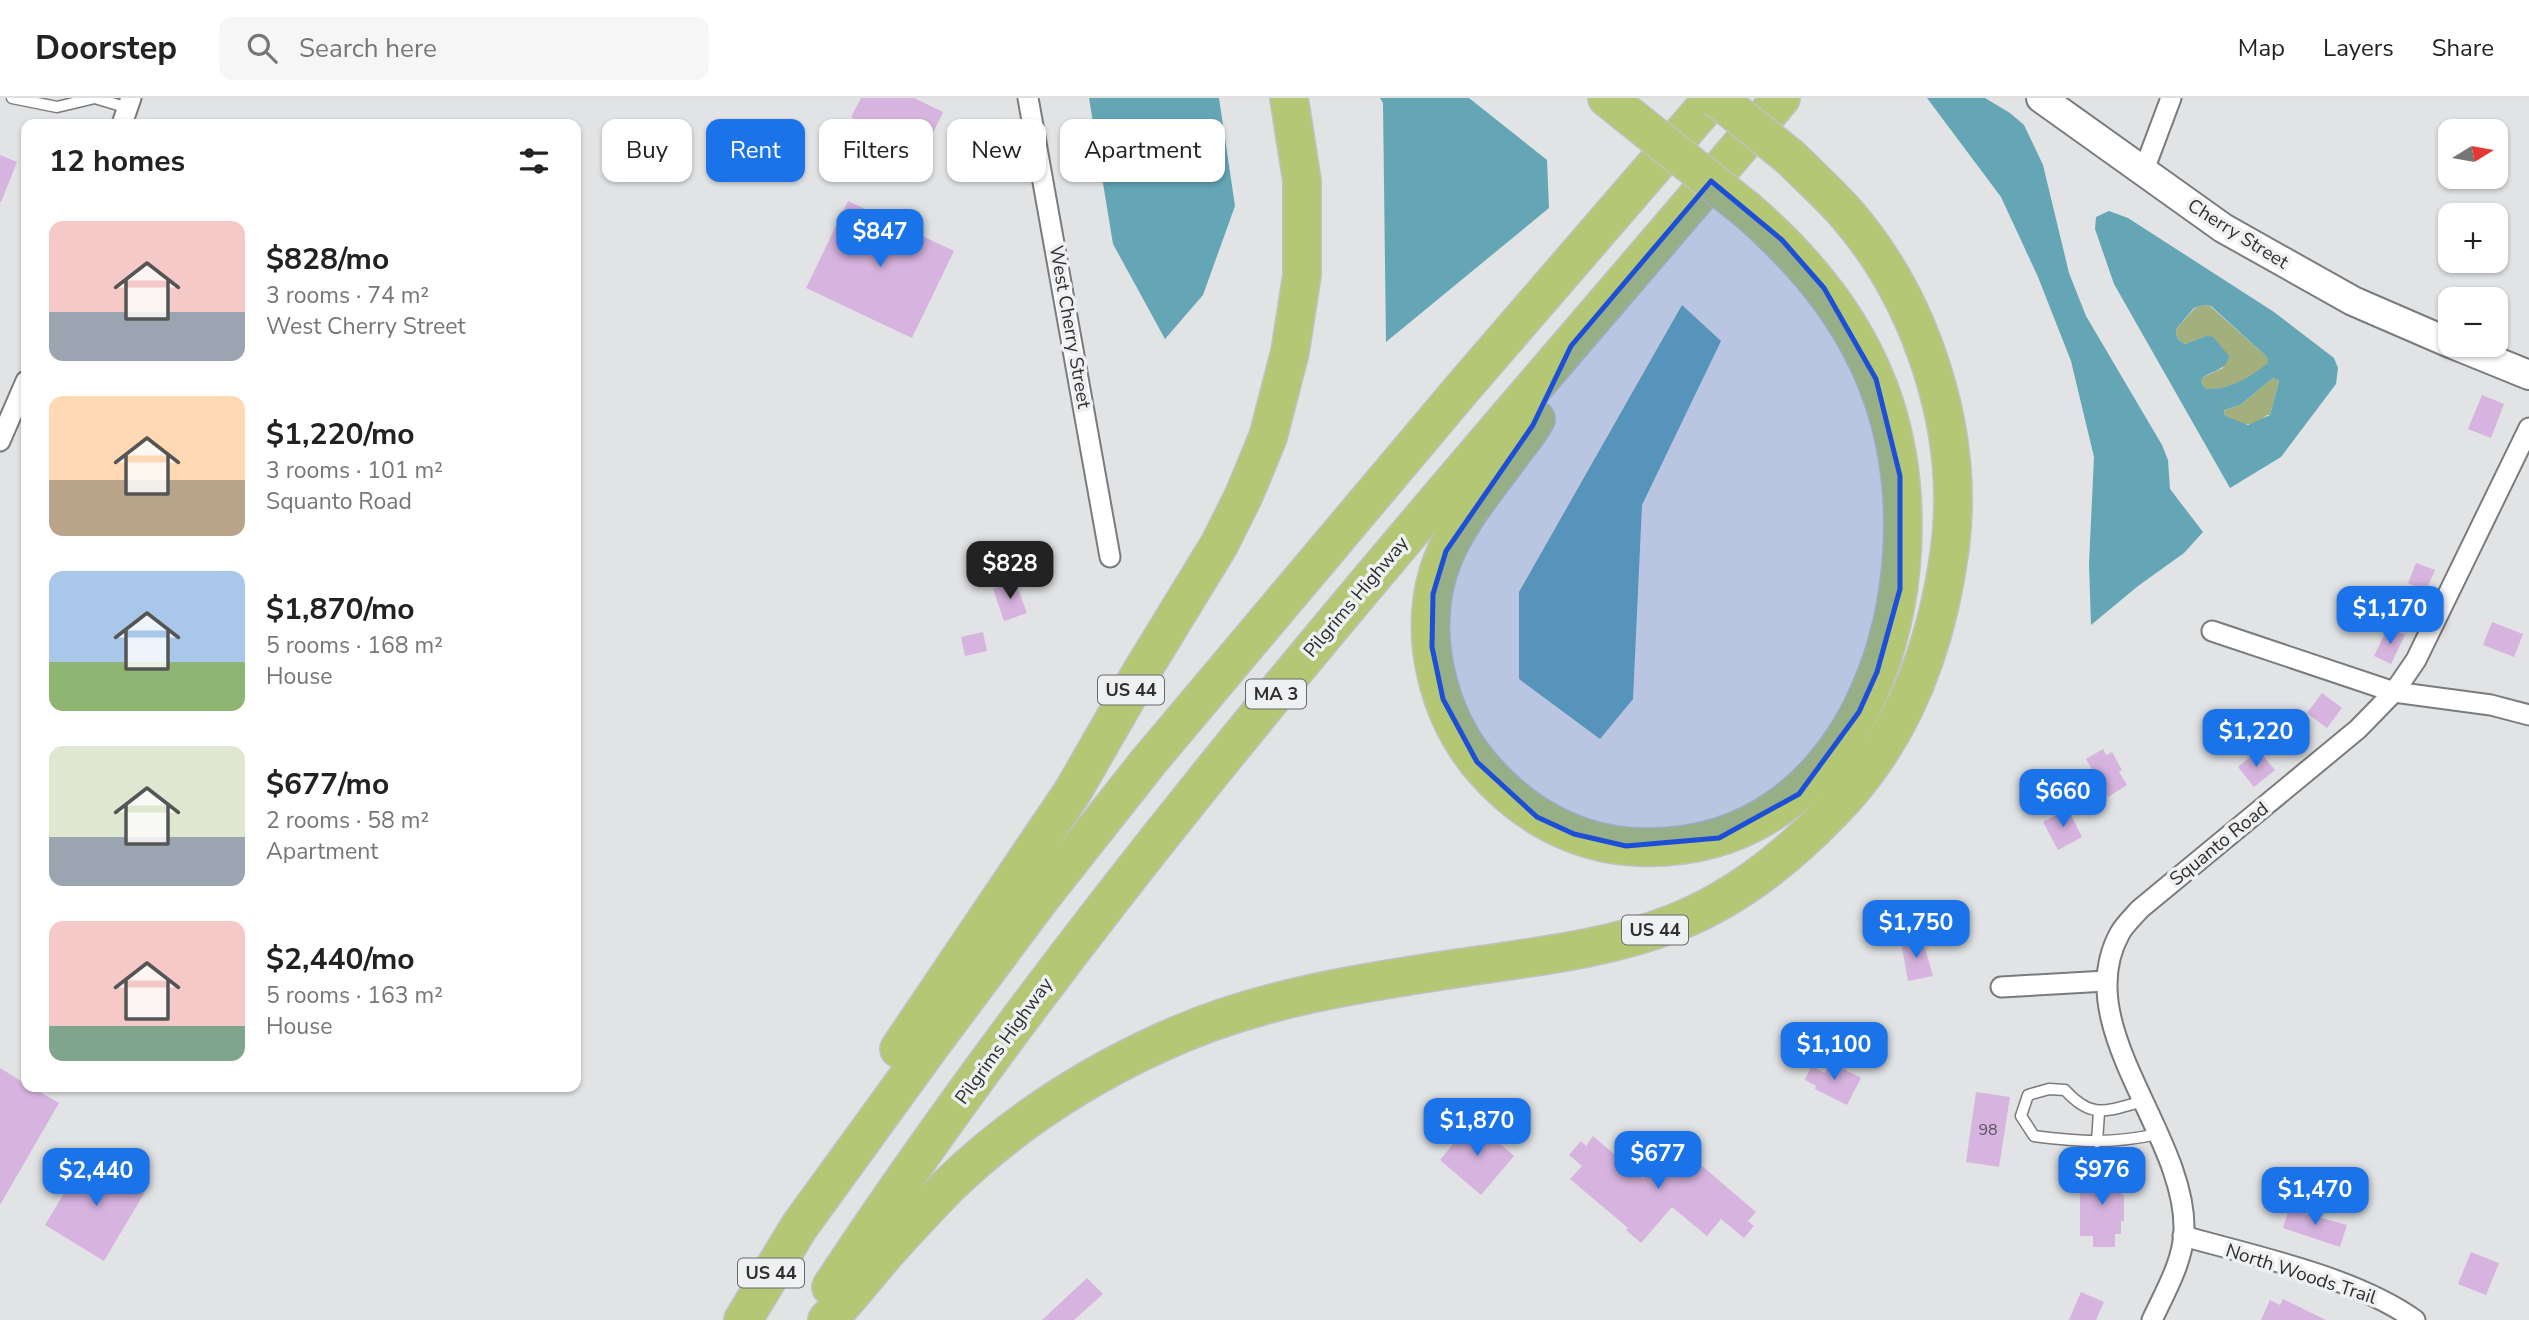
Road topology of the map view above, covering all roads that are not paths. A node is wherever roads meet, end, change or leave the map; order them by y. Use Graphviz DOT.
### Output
graph roads {
  1 [pos="12,98"];
  2 [pos="95,98"];
  3 [pos="1028,98"];
  4 [pos="1289,98"];
  5 [pos="1715,98"];
  6 [pos="1781,98"];
  7 [pos="2041,98"];
  8 [pos="2171,98"];
  9 [pos="1619,108"];
  10 [pos="127,110"];
  11 [pos="2144,170"];
  12 [pos="2438,337"];
  13 [pos="1571,346"];
  14 [pos="2485,357"];
  15 [pos="2529,375"];
  16 [pos="21,393"];
  17 [pos="2529,428"];
  18 [pos="0,441"];
  19 [pos="1110,557"];
  20 [pos="2211,631"];
  21 [pos="2394,692"];
  22 [pos="2529,715"];
  23 [pos="2106,981"];
  24 [pos="2001,987"];
  25 [pos="2145,1101"];
  26 [pos="2099,1112"];
  27 [pos="2158,1134"];
  28 [pos="2097,1142"];
  29 [pos="800,1227"];
  30 [pos="2183,1236"];
  31 [pos="743,1320"];
  32 [pos="809,1320"];
  33 [pos="827,1320"];
  34 [pos="2151,1320"];
  35 [pos="2415,1320"];
  1 -- 2 [label="lane"];
  2 -- 10 [label="lane"];
  3 -- 19 [label="street, West Cherry Street"];
  4 -- 29 [label="highway, US 44"];
  5 -- 29 [label="highway, MA 3"];
  5 -- 33 [label="highway, US 44, bridge"];
  6 -- 13 [label="highway, Pilgrims Highway / MA 3"];
  7 -- 11 [label="main road, Cherry Street"];
  8 -- 11 [label="street"];
  9 -- 13 [label="highway, bridge"];
  11 -- 12 [label="main road, Cherry Street"];
  13 -- 32 [label="highway, Pilgrims Highway / MA 3"];
  14 -- 15 [label="main road"];
  16 -- 18 [label="street"];
  17 -- 21 [label="street, Squanto Road"];
  20 -- 21 [label="street"];
  21 -- 22 [label="street"];
  21 -- 23 [label="street, Squanto Road"];
  23 -- 24 [label="street"];
  23 -- 25 [label="street"];
  25 -- 26 [label="lane"];
  25 -- 27 [label="street"];
  26 -- 28 [label="lane"];
  26 -- 28 [label="lane"];
  27 -- 28 [label="lane"];
  27 -- 30 [label="street"];
  29 -- 31 [label="highway, US 44"];
  30 -- 34 [label="street"];
  30 -- 35 [label="street, North Woods Trail"];
}
